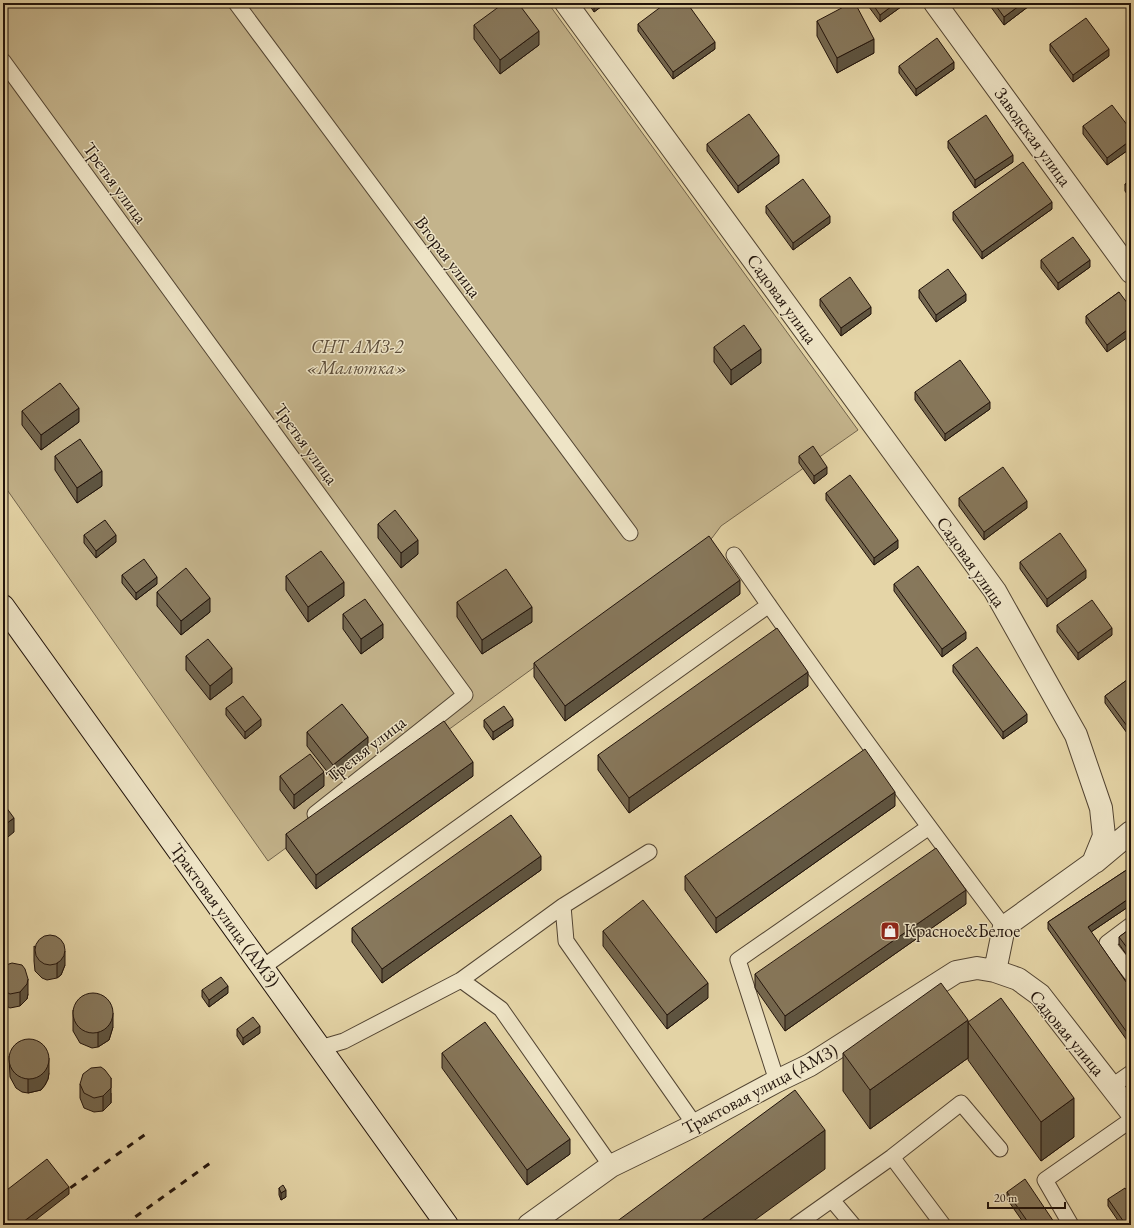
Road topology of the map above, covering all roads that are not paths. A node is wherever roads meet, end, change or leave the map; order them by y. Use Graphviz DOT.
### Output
graph roads {
  1 [pos="236,3"];
  2 [pos="566,3"];
  3 [pos="936,3"];
  4 [pos="3,61"];
  5 [pos="1131,272"];
  6 [pos="630,533"];
  7 [pos="734,555"];
  8 [pos="769,605"];
  9 [pos="3,606"];
  10 [pos="315,814"];
  11 [pos="929,827"];
  12 [pos="1131,832"];
  13 [pos="649,852"];
  14 [pos="1093,863"];
  15 [pos="563,906"];
  16 [pos="1131,925"];
  17 [pos="1004,927"];
  18 [pos="263,967"];
  19 [pos="995,971"];
  20 [pos="1131,974"];
  21 [pos="461,980"];
  22 [pos="320,1048"];
  23 [pos="1131,1073"];
  24 [pos="777,1081"];
  25 [pos="1111,1087"];
  26 [pos="1131,1112"];
  27 [pos="1131,1120"];
  28 [pos="695,1126"];
  29 [pos="1000,1149"];
  30 [pos="892,1157"];
  31 [pos="611,1166"];
  32 [pos="832,1200"];
  33 [pos="447,1225"];
  34 [pos="530,1225"];
  35 [pos="796,1225"];
  36 [pos="852,1225"];
  37 [pos="943,1225"];
  38 [pos="1071,1225"];
  1 -- 6 [label="lane, Вторая улица"];
  2 -- 14 [label="street, Садовая улица"];
  3 -- 5 [label="street, Заводская улица"];
  4 -- 10 [label="lane, Третья улица"];
  7 -- 8 [label="lane"];
  8 -- 11 [label="lane"];
  8 -- 18 [label="lane"];
  9 -- 18 [label="street, Трактовая улица (АМЗ)"];
  11 -- 17 [label="lane"];
  11 -- 24 [label="lane"];
  12 -- 14 [label="street"];
  13 -- 15 [label="lane"];
  14 -- 17 [label="street"];
  15 -- 21 [label="lane"];
  15 -- 28 [label="lane"];
  16 -- 20 [label="lane"];
  17 -- 19 [label="street"];
  18 -- 22 [label="street, Трактовая улица (АМЗ)"];
  19 -- 24 [label="street, Трактовая улица (АМЗ)"];
  19 -- 25 [label="street, Садовая улица"];
  21 -- 22 [label="lane"];
  21 -- 31 [label="lane"];
  22 -- 33 [label="street, Трактовая улица (АМЗ)"];
  23 -- 25 [label="lane"];
  24 -- 28 [label="street, Трактовая улица (АМЗ)"];
  25 -- 26 [label="street, Садовая улица"];
  27 -- 38 [label="lane"];
  28 -- 31 [label="street, Трактовая улица (АМЗ)"];
  29 -- 30 [label="lane"];
  30 -- 32 [label="lane"];
  30 -- 37 [label="lane"];
  31 -- 34 [label="street, Трактовая улица (АМЗ)"];
  32 -- 35 [label="lane"];
  32 -- 36 [label="lane"];
}
